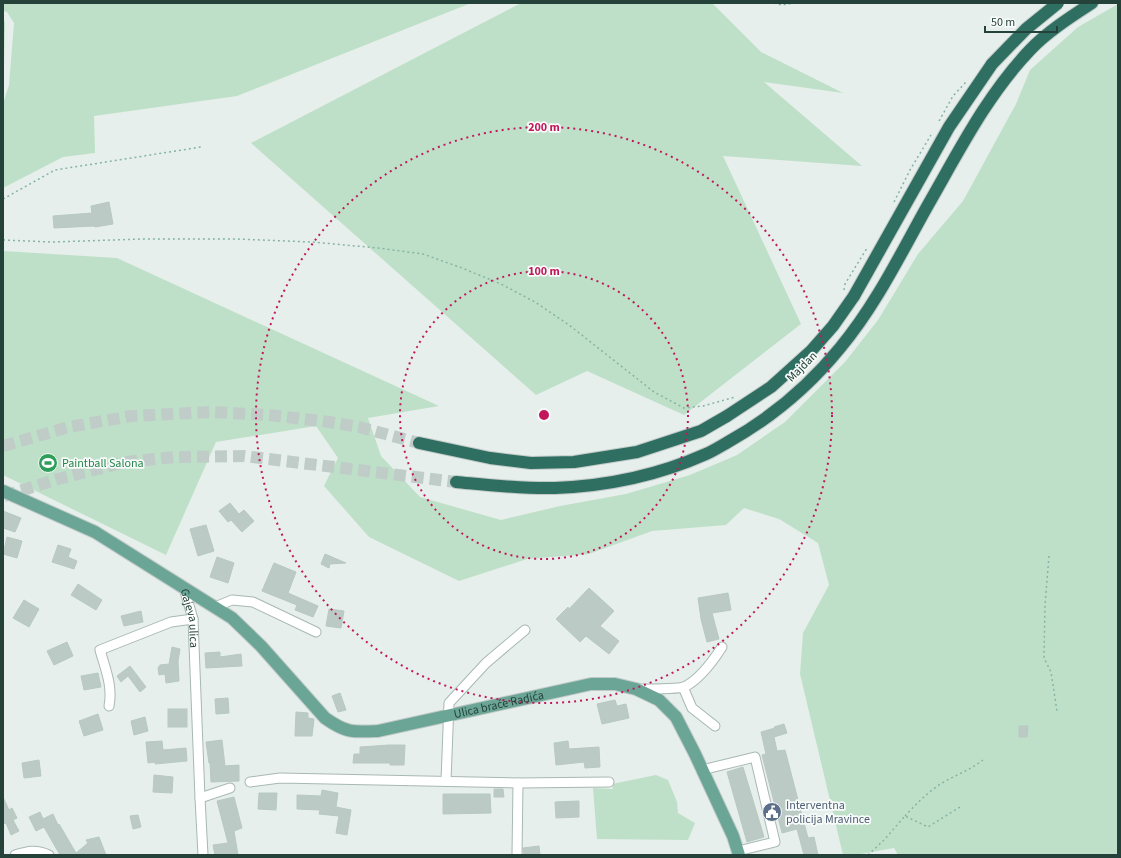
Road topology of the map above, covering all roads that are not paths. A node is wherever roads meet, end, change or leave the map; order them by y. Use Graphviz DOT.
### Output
graph roads {
  1 [pos="1058,3"];
  2 [pos="1092,3"];
  3 [pos="419,443"];
  4 [pos="456,482"];
  5 [pos="3,491"];
  6 [pos="184,588"];
  7 [pos="215,607"];
  8 [pos="193,619"];
  9 [pos="525,630"];
  10 [pos="316,632"];
  11 [pos="722,647"];
  12 [pos="683,687"];
  13 [pos="636,689"];
  14 [pos="109,706"];
  15 [pos="449,715"];
  16 [pos="715,726"];
  17 [pos="702,770"];
  18 [pos="446,781"];
  19 [pos="250,782"];
  20 [pos="609,782"];
  21 [pos="518,783"];
  22 [pos="230,788"];
  23 [pos="200,798"];
  24 [pos="739,853"];
  25 [pos="15,855"];
  26 [pos="49,855"];
  27 [pos="203,855"];
  28 [pos="517,855"];
  1 -- 3 [label="highway, Majdan, bridge"];
  2 -- 4 [label="highway, Majdan"];
  5 -- 6 [label="main road, Gajeva ulica"];
  6 -- 7 [label="main road, Ulica braće Radića"];
  6 -- 8 [label="street, Gajeva ulica"];
  7 -- 10 [label="street"];
  7 -- 15 [label="main road, Ulica braće Radića"];
  8 -- 14 [label="street"];
  8 -- 23 [label="street, Gajeva ulica"];
  9 -- 15 [label="street"];
  11 -- 12 [label="street"];
  12 -- 13 [label="street"];
  12 -- 16 [label="street"];
  13 -- 15 [label="main road, Ulica braće Radića"];
  13 -- 17 [label="main road, Ulica braće Radića"];
  15 -- 18 [label="street"];
  17 -- 24 [label="main road, Ulica braće Radića"];
  17 -- 24 [label="street"];
  18 -- 19 [label="street"];
  18 -- 21 [label="street"];
  20 -- 21 [label="street"];
  21 -- 28 [label="street"];
  22 -- 23 [label="street"];
  23 -- 27 [label="street, Gajeva ulica"];
  25 -- 26 [label="street"];
}
